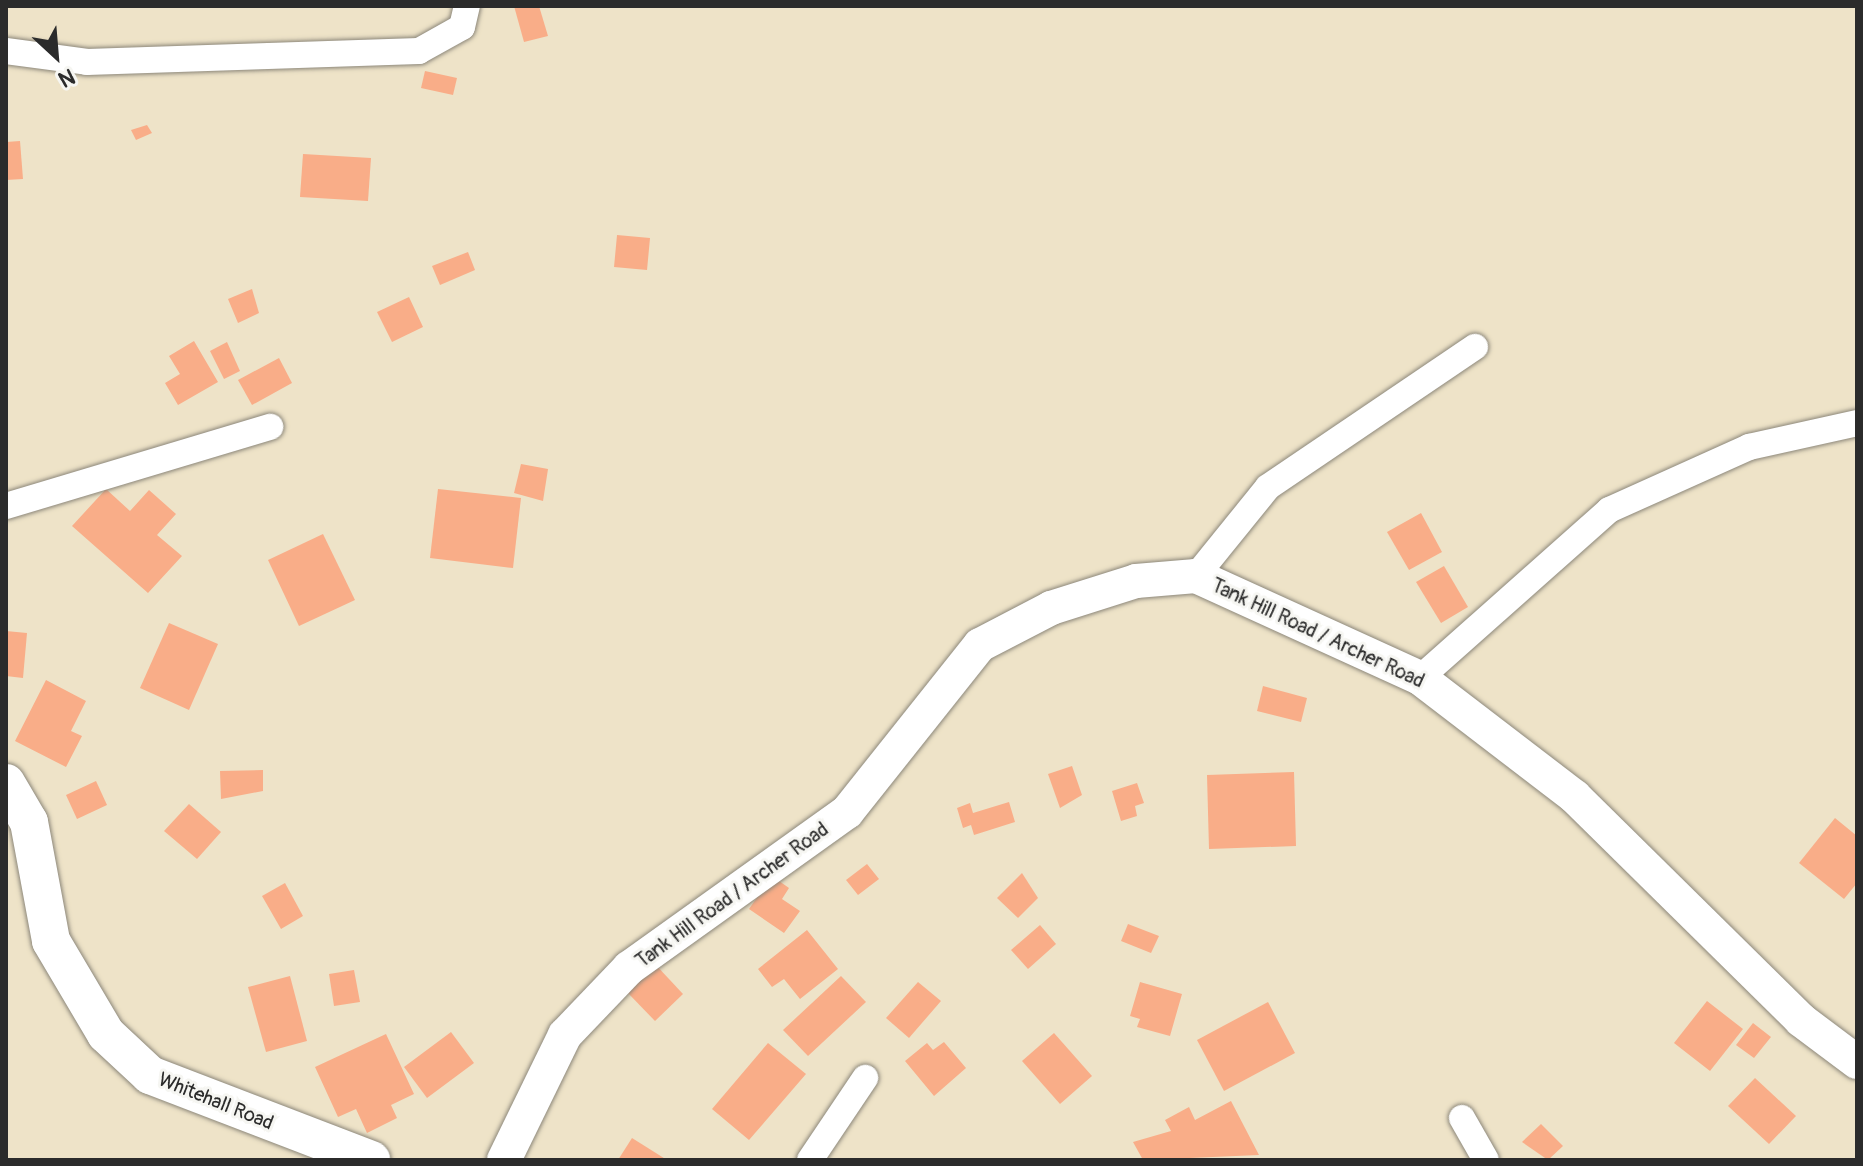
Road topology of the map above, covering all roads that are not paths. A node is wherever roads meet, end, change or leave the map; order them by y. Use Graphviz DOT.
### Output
graph roads {
  1 [pos="467,6"];
  2 [pos="6,51"];
  3 [pos="1475,347"];
  4 [pos="1857,423"];
  5 [pos="270,427"];
  6 [pos="6,506"];
  7 [pos="1196,576"];
  8 [pos="1420,678"];
  9 [pos="6,783"];
  10 [pos="1857,1062"];
  11 [pos="865,1078"];
  12 [pos="1462,1118"];
  13 [pos="371,1160"];
  14 [pos="504,1160"];
  15 [pos="810,1160"];
  16 [pos="1486,1160"];
  1 -- 2 [label="street"];
  3 -- 7 [label="street"];
  4 -- 8 [label="street"];
  5 -- 6 [label="street"];
  7 -- 8 [label="street, Tank Hill Road / Archer Road"];
  7 -- 14 [label="street, Tank Hill Road / Archer Road"];
  8 -- 10 [label="street, Tank Hill Road / Archer Road"];
  9 -- 13 [label="main road, Whitehall Road"];
  11 -- 15 [label="street"];
  12 -- 16 [label="street"];
}
